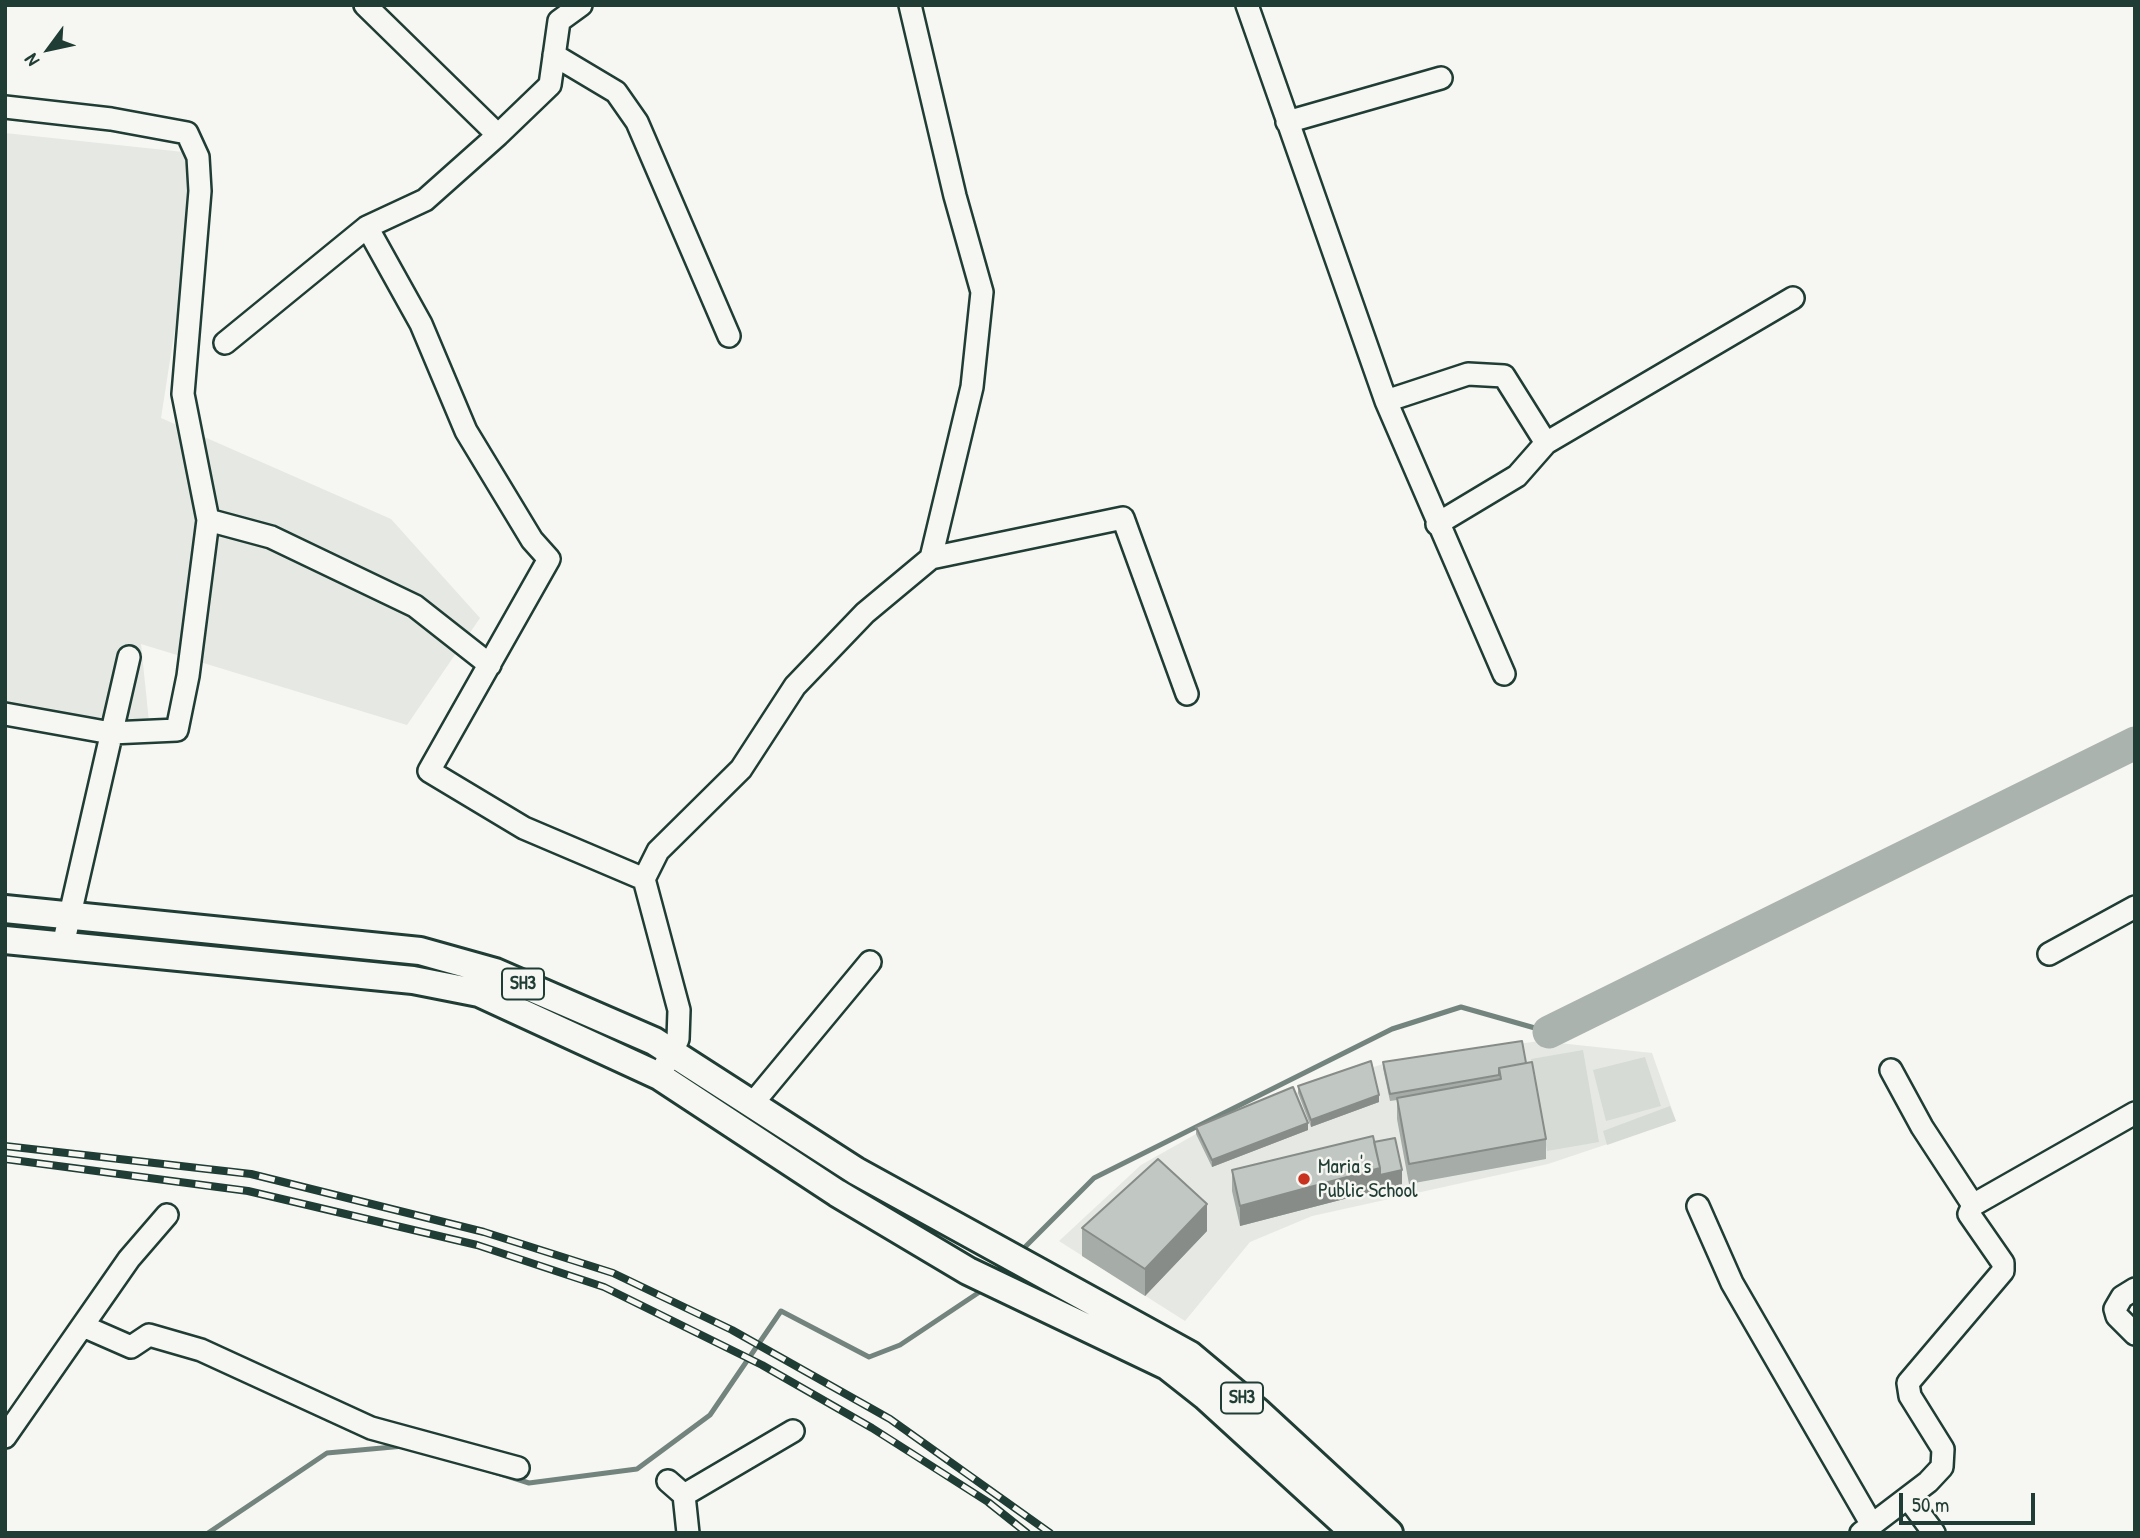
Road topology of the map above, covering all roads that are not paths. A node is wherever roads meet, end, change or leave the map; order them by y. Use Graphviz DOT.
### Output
graph roads {
  1 [pos="365,5"];
  2 [pos="581,5"];
  3 [pos="910,5"];
  4 [pos="1247,5"];
  5 [pos="554,55"];
  6 [pos="1441,78"];
  7 [pos="5,107"];
  8 [pos="1287,122"];
  9 [pos="498,135"];
  10 [pos="367,227"];
  11 [pos="1794,298"];
  12 [pos="729,336"];
  13 [pos="225,343"];
  14 [pos="1385,401"];
  15 [pos="1546,443"];
  16 [pos="208,520"];
  17 [pos="1437,524"];
  18 [pos="931,558"];
  19 [pos="129,657"];
  20 [pos="490,665"];
  21 [pos="1503,674"];
  22 [pos="1186,694"];
  23 [pos="5,713"];
  24 [pos="111,733"];
  25 [pos="644,879"];
  26 [pos="2135,907"];
  27 [pos="5,909"];
  28 [pos="70,915"];
  29 [pos="5,940"];
  30 [pos="63,945"];
  31 [pos="2049,954"];
  32 [pos="870,962"];
  33 [pos="673,1052"];
  34 [pos="1891,1070"];
  35 [pos="659,1076"];
  36 [pos="753,1103"];
  37 [pos="2135,1113"];
  38 [pos="1973,1205"];
  39 [pos="1698,1206"];
  40 [pos="167,1215"];
  41 [pos="2135,1289"];
  42 [pos="83,1326"];
  43 [pos="2135,1334"];
  44 [pos="793,1431"];
  45 [pos="5,1437"];
  46 [pos="517,1468"];
  47 [pos="1908,1497"];
  48 [pos="1867,1529"];
  49 [pos="672,1533"];
  50 [pos="686,1533"];
  51 [pos="1355,1533"];
  52 [pos="1389,1533"];
  53 [pos="1934,1533"];
  1 -- 9 [label="street"];
  2 -- 5 [label="street"];
  3 -- 18 [label="street"];
  4 -- 8 [label="street"];
  5 -- 9 [label="street"];
  5 -- 12 [label="street"];
  6 -- 8 [label="street"];
  7 -- 16 [label="street"];
  8 -- 14 [label="street"];
  9 -- 10 [label="street"];
  10 -- 13 [label="street"];
  10 -- 20 [label="street"];
  11 -- 15 [label="street"];
  14 -- 15 [label="street"];
  14 -- 17 [label="street"];
  15 -- 17 [label="street"];
  16 -- 20 [label="street"];
  16 -- 24 [label="street"];
  17 -- 21 [label="street"];
  18 -- 22 [label="street"];
  18 -- 25 [label="street"];
  19 -- 24 [label="street"];
  20 -- 25 [label="street"];
  23 -- 24 [label="street"];
  24 -- 28 [label="street"];
  25 -- 33 [label="street"];
  26 -- 31 [label="street"];
  27 -- 28 [label="main road, SH3"];
  28 -- 30 [label="street"];
  28 -- 33 [label="main road, SH3"];
  29 -- 30 [label="main road, SH3"];
  30 -- 35 [label="main road, SH3"];
  32 -- 36 [label="street"];
  33 -- 35 [label="street"];
  33 -- 36 [label="main road, SH3"];
  34 -- 38 [label="street"];
  35 -- 51 [label="main road, SH3"];
  36 -- 52 [label="main road, SH3"];
  37 -- 38 [label="street"];
  38 -- 47 [label="street"];
  39 -- 48 [label="street"];
  40 -- 42 [label="street"];
  41 -- 43 [label="street"];
  42 -- 45 [label="street"];
  42 -- 46 [label="street"];
  44 -- 50 [label="street"];
  47 -- 48 [label="street"];
  47 -- 53 [label="street"];
  49 -- 50 [label="street"];
}
